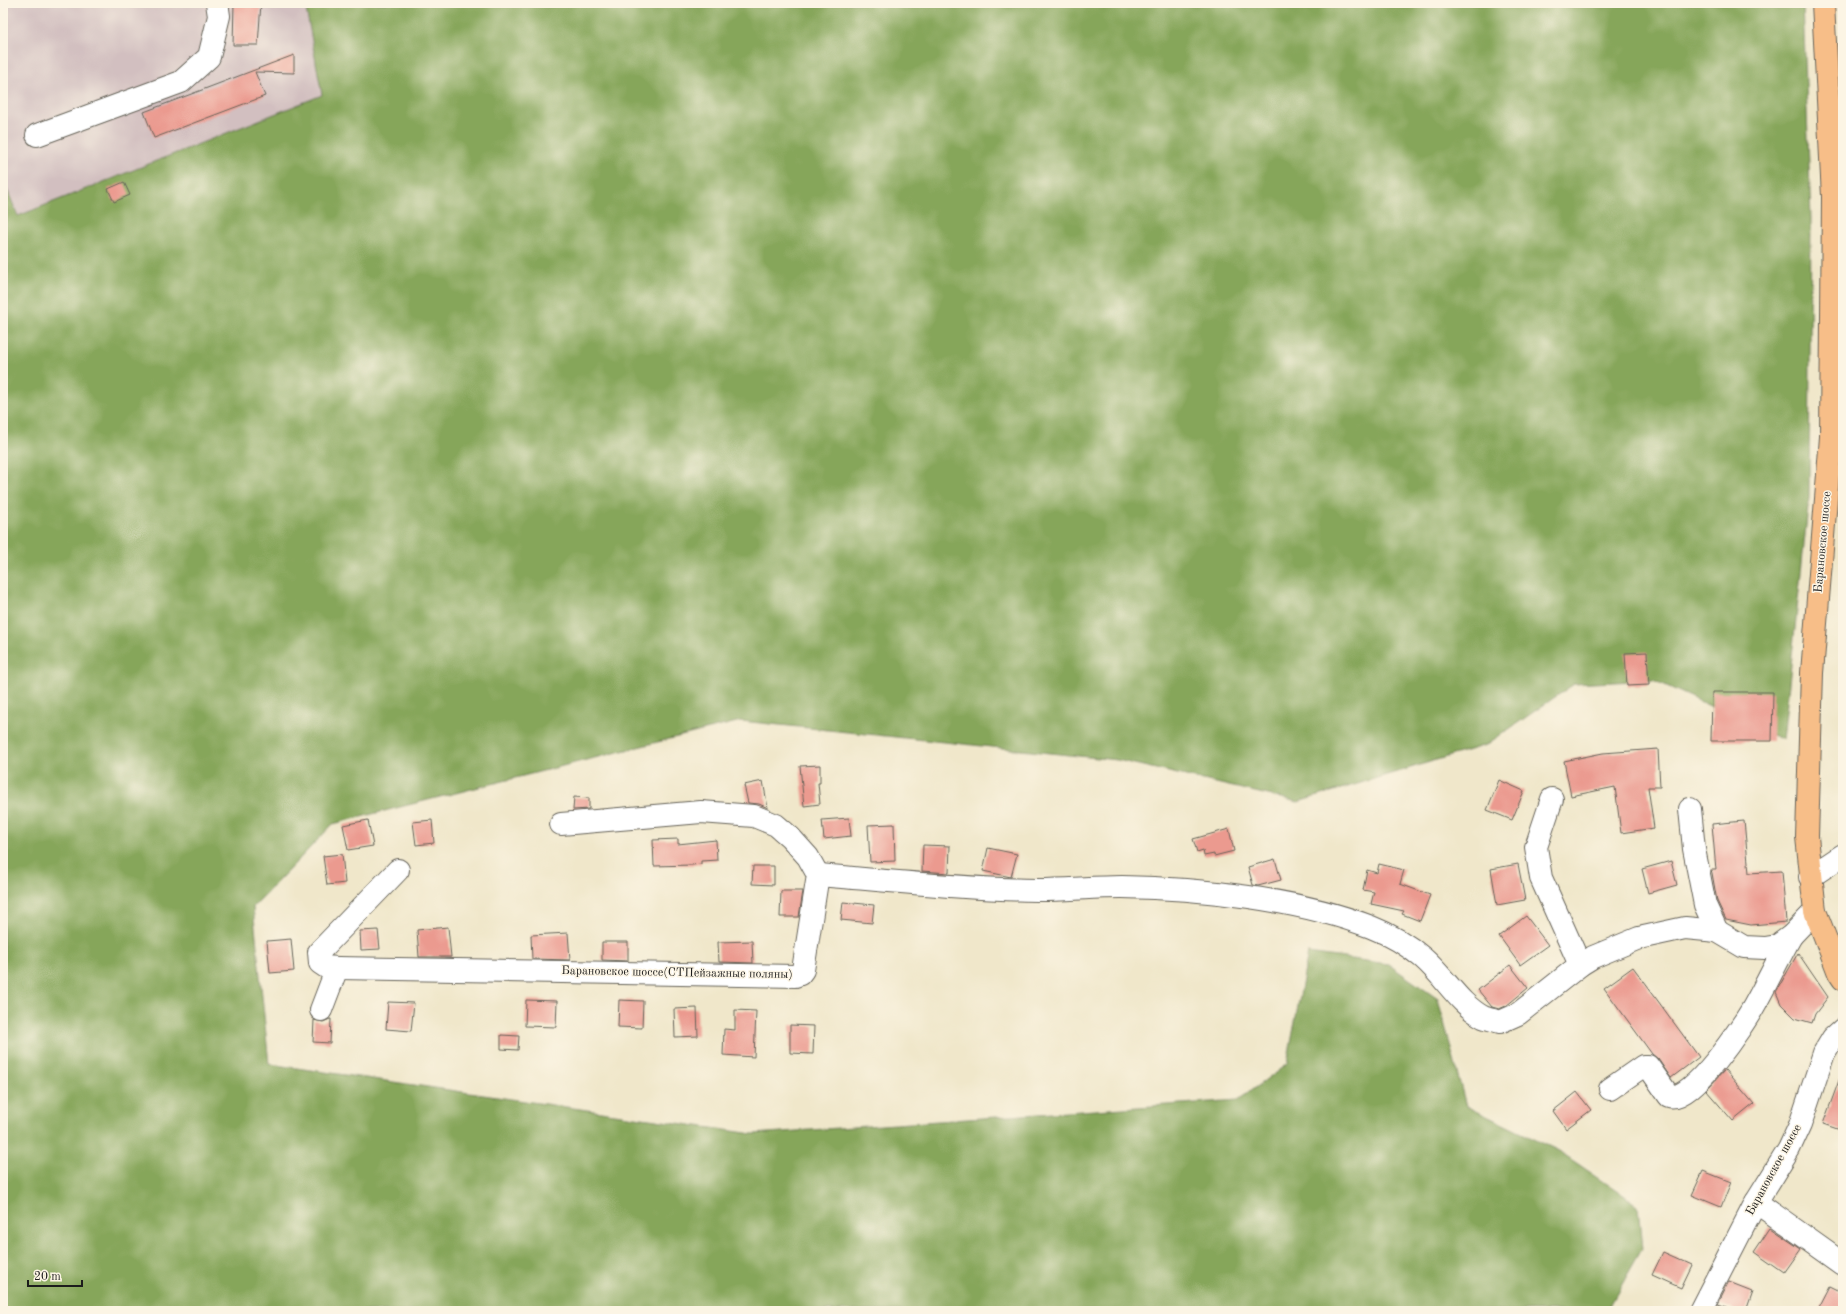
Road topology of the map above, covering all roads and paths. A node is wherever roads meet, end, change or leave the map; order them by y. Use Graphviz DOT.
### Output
graph roads {
  1 [pos="217,3"];
  2 [pos="1823,3"];
  3 [pos="38,135"];
  4 [pos="1552,799"];
  5 [pos="1690,809"];
  6 [pos="561,824"];
  7 [pos="1843,855"];
  8 [pos="398,870"];
  9 [pos="818,875"];
  10 [pos="1810,877"];
  11 [pos="1815,911"];
  12 [pos="1717,931"];
  13 [pos="1791,936"];
  14 [pos="1580,964"];
  15 [pos="337,968"];
  16 [pos="1843,979"];
  17 [pos="321,1010"];
  18 [pos="1843,1029"];
  19 [pos="1610,1089"];
  20 [pos="1756,1202"];
  21 [pos="1843,1264"];
  22 [pos="1700,1311"];
  1 -- 3 [label="street"];
  2 -- 10 [label="main road, Барановское шоссе"];
  4 -- 14 [label="street"];
  5 -- 12 [label="street"];
  6 -- 9 [label="street"];
  7 -- 10 [label="street"];
  8 -- 15 [label="street"];
  9 -- 14 [label="street"];
  9 -- 15 [label="street, Барановское шоссе(СТПейзажные поляны)"];
  10 -- 11 [label="main road, Барановское шоссе"];
  11 -- 13 [label="street"];
  11 -- 16 [label="main road, Барановское шоссе"];
  12 -- 13 [label="street"];
  12 -- 14 [label="street"];
  13 -- 19 [label="street"];
  15 -- 17 [label="street"];
  18 -- 20 [label="street, Барановское шоссе"];
  20 -- 21 [label="street"];
  20 -- 22 [label="street, Барановское шоссе"];
}
